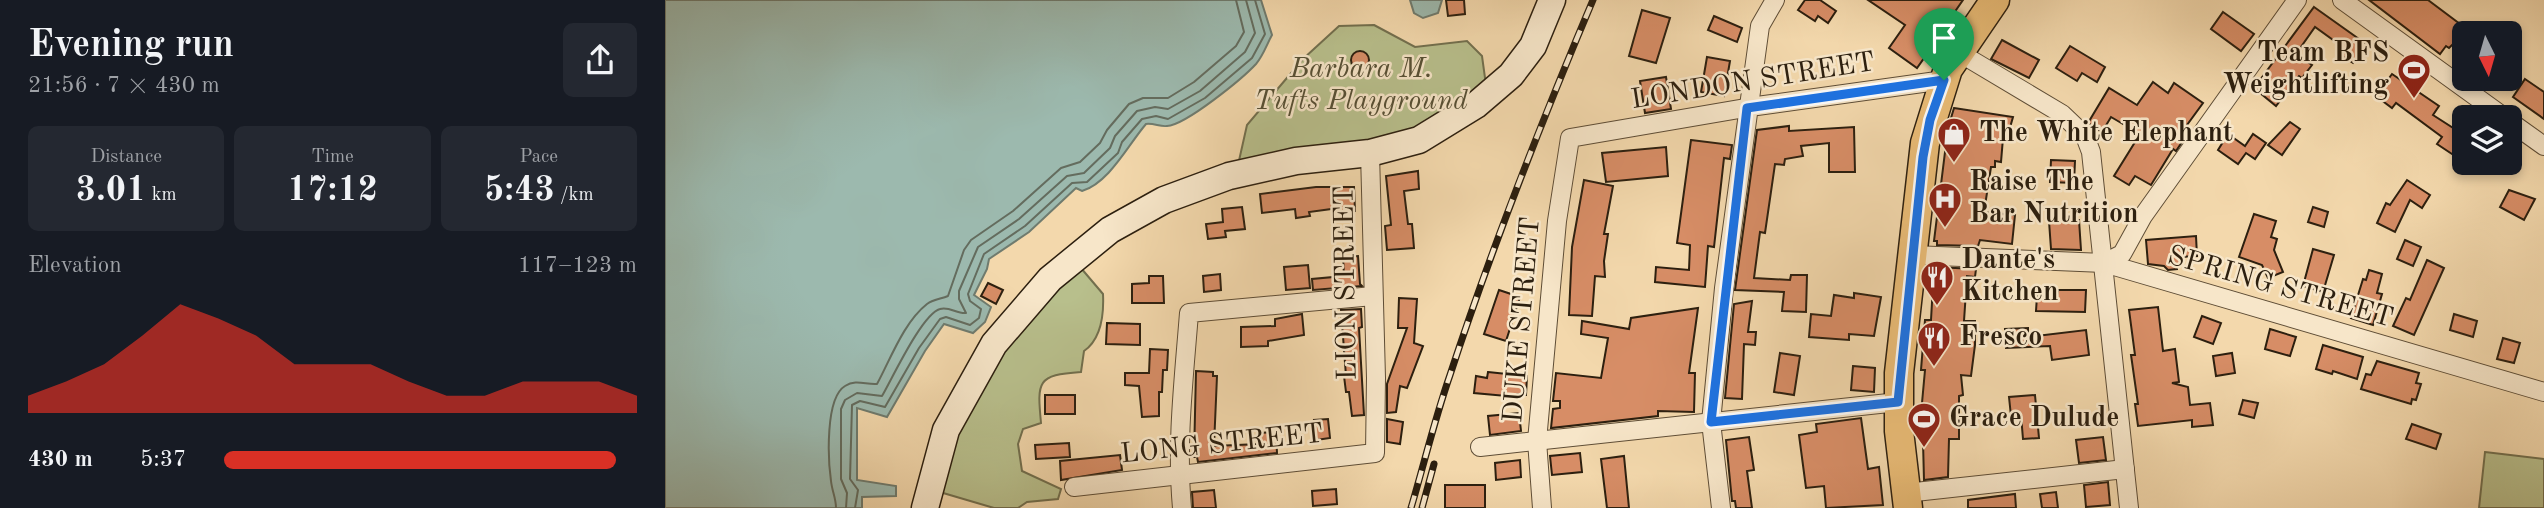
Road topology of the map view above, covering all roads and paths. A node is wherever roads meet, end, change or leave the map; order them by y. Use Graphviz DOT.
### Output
graph roads {
  1 [pos="1552,0"];
  2 [pos="1775,0"];
  3 [pos="1995,0"];
  4 [pos="2342,0"];
  5 [pos="2293,1"];
  6 [pos="1958,52"];
  7 [pos="1944,80"];
  8 [pos="2487,105"];
  9 [pos="1747,108"];
  10 [pos="2522,130"];
  11 [pos="1570,138"];
  12 [pos="2544,146"];
  13 [pos="1370,153"];
  14 [pos="1913,255"];
  15 [pos="2104,263"];
  16 [pos="1373,296"];
  17 [pos="2544,392"];
  18 [pos="1898,402"];
  19 [pos="1711,422"];
  20 [pos="1537,441"];
  21 [pos="1480,447"];
  22 [pos="1375,453"];
  23 [pos="2125,469"];
  24 [pos="1179,477"];
  25 [pos="1074,487"];
  26 [pos="1907,500"];
  27 [pos="925,508"];
  28 [pos="1182,508"];
  29 [pos="1542,508"];
  30 [pos="1721,508"];
  31 [pos="2129,508"];
  1 -- 13 [label="street"];
  2 -- 9 [label="street"];
  3 -- 6 [label="main road"];
  4 -- 8 [label="street"];
  5 -- 15 [label="street"];
  6 -- 7 [label="main road"];
  6 -- 15 [label="street"];
  7 -- 9 [label="street, LONDON STREET"];
  7 -- 14 [label="main road"];
  9 -- 11 [label="street, LONDON STREET"];
  9 -- 19 [label="street"];
  10 -- 12 [label="street"];
  11 -- 20 [label="street, DUKE STREET"];
  13 -- 16 [label="street, LION STREET"];
  13 -- 27 [label="street"];
  14 -- 15 [label="street, SPRING STREET"];
  14 -- 18 [label="main road"];
  15 -- 17 [label="street, SPRING STREET"];
  15 -- 23 [label="street"];
  16 -- 22 [label="street, LION STREET"];
  16 -- 24 [label="street"];
  18 -- 19 [label="street"];
  18 -- 26 [label="main road"];
  19 -- 20 [label="street"];
  19 -- 30 [label="street"];
  20 -- 21 [label="street"];
  20 -- 29 [label="street, DUKE STREET"];
  22 -- 24 [label="street, LONG STREET"];
  23 -- 26 [label="street"];
  23 -- 31 [label="street"];
  24 -- 25 [label="street, LONG STREET"];
  24 -- 28 [label="street"];
}
